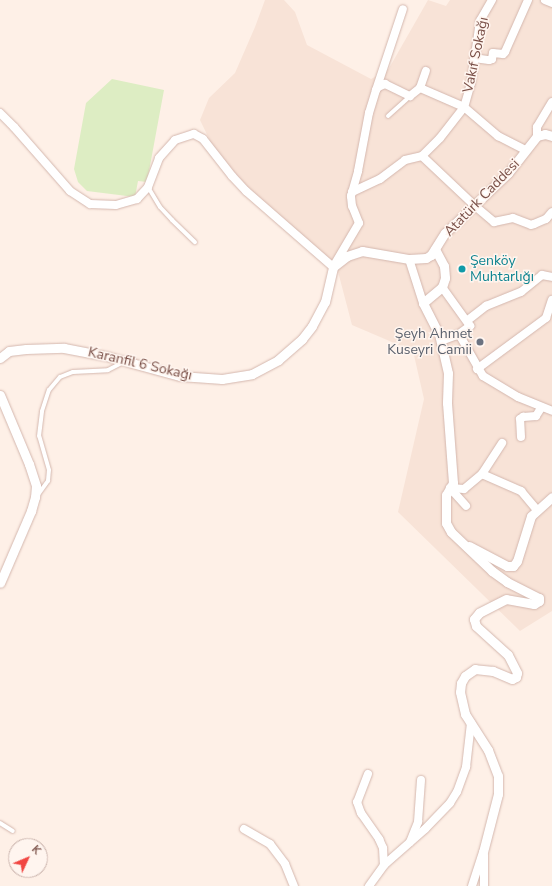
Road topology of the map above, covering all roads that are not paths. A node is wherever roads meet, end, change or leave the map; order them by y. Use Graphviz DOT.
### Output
graph roads {
  1 [pos="492,0"];
  2 [pos="528,0"];
  3 [pos="544,0"];
  4 [pos="552,3"];
  5 [pos="403,9"];
  6 [pos="474,58"];
  7 [pos="426,71"];
  8 [pos="420,88"];
  9 [pos="376,90"];
  10 [pos="410,96"];
  11 [pos="552,102"];
  12 [pos="464,107"];
  13 [pos="0,113"];
  14 [pos="388,116"];
  15 [pos="537,136"];
  16 [pos="552,136"];
  17 [pos="526,150"];
  18 [pos="422,156"];
  19 [pos="148,187"];
  20 [pos="352,192"];
  21 [pos="475,206"];
  22 [pos="552,212"];
  23 [pos="195,242"];
  24 [pos="436,249"];
  25 [pos="409,259"];
  26 [pos="333,267"];
  27 [pos="552,277"];
  28 [pos="442,287"];
  29 [pos="552,300"];
  30 [pos="423,304"];
  31 [pos="468,320"];
  32 [pos="458,334"];
  33 [pos="441,341"];
  34 [pos="0,358"];
  35 [pos="126,361"];
  36 [pos="477,370"];
  37 [pos="0,395"];
  38 [pos="541,408"];
  39 [pos="552,411"];
  40 [pos="521,437"];
  41 [pos="502,443"];
  42 [pos="482,474"];
  43 [pos="450,488"];
  44 [pos="552,497"];
  45 [pos="35,498"];
  46 [pos="466,506"];
  47 [pos="537,510"];
  48 [pos="462,542"];
  49 [pos="0,583"];
  50 [pos="470,723"];
  51 [pos="368,774"];
  52 [pos="421,780"];
  53 [pos="0,823"];
  54 [pos="244,829"];
  55 [pos="13,831"];
  56 [pos="409,844"];
  57 [pos="483,852"];
  58 [pos="384,865"];
  59 [pos="294,886"];
  60 [pos="369,886"];
  61 [pos="472,886"];
  62 [pos="484,886"];
  1 -- 6 [label="street, Vakıf Sokağı"];
  2 -- 6 [label="street"];
  3 -- 4 [label="street"];
  5 -- 9 [label="street"];
  6 -- 12 [label="street, Vakıf Sokağı"];
  7 -- 8 [label="street"];
  8 -- 10 [label="street"];
  8 -- 12 [label="street"];
  9 -- 10 [label="street"];
  9 -- 20 [label="street"];
  10 -- 14 [label="lane"];
  11 -- 15 [label="street"];
  12 -- 17 [label="street, Vakıf Sokağı"];
  12 -- 18 [label="street"];
  13 -- 19 [label="street"];
  15 -- 16 [label="street"];
  15 -- 17 [label="street, Atatürk Caddesi"];
  17 -- 21 [label="street, Atatürk Caddesi"];
  18 -- 20 [label="street"];
  18 -- 21 [label="street"];
  19 -- 23 [label="lane"];
  19 -- 26 [label="street"];
  20 -- 26 [label="street"];
  21 -- 22 [label="street"];
  21 -- 24 [label="street, Atatürk Caddesi"];
  24 -- 25 [label="street, Atatürk Caddesi"];
  24 -- 28 [label="street"];
  25 -- 26 [label="street"];
  25 -- 30 [label="street"];
  26 -- 35 [label="street, Karanfil 6 Sokağı"];
  27 -- 31 [label="street"];
  28 -- 30 [label="street"];
  28 -- 31 [label="street"];
  29 -- 36 [label="street"];
  30 -- 33 [label="street"];
  31 -- 32 [label="street"];
  32 -- 33 [label="street"];
  32 -- 36 [label="street"];
  33 -- 43 [label="street"];
  34 -- 35 [label="street, Karanfil 6 Sokağı"];
  35 -- 45 [label="lane"];
  36 -- 38 [label="street"];
  37 -- 45 [label="street"];
  38 -- 39 [label="street"];
  38 -- 40 [label="street"];
  41 -- 42 [label="street"];
  42 -- 43 [label="street"];
  42 -- 47 [label="street"];
  43 -- 46 [label="street"];
  43 -- 48 [label="street"];
  44 -- 47 [label="street"];
  45 -- 49 [label="street"];
  47 -- 48 [label="street"];
  48 -- 50 [label="street"];
  50 -- 56 [label="street"];
  50 -- 57 [label="street"];
  51 -- 58 [label="street"];
  52 -- 56 [label="street"];
  53 -- 55 [label="lane"];
  54 -- 59 [label="street"];
  56 -- 58 [label="street"];
  57 -- 61 [label="street"];
  57 -- 62 [label="street"];
  58 -- 60 [label="street"];
}
